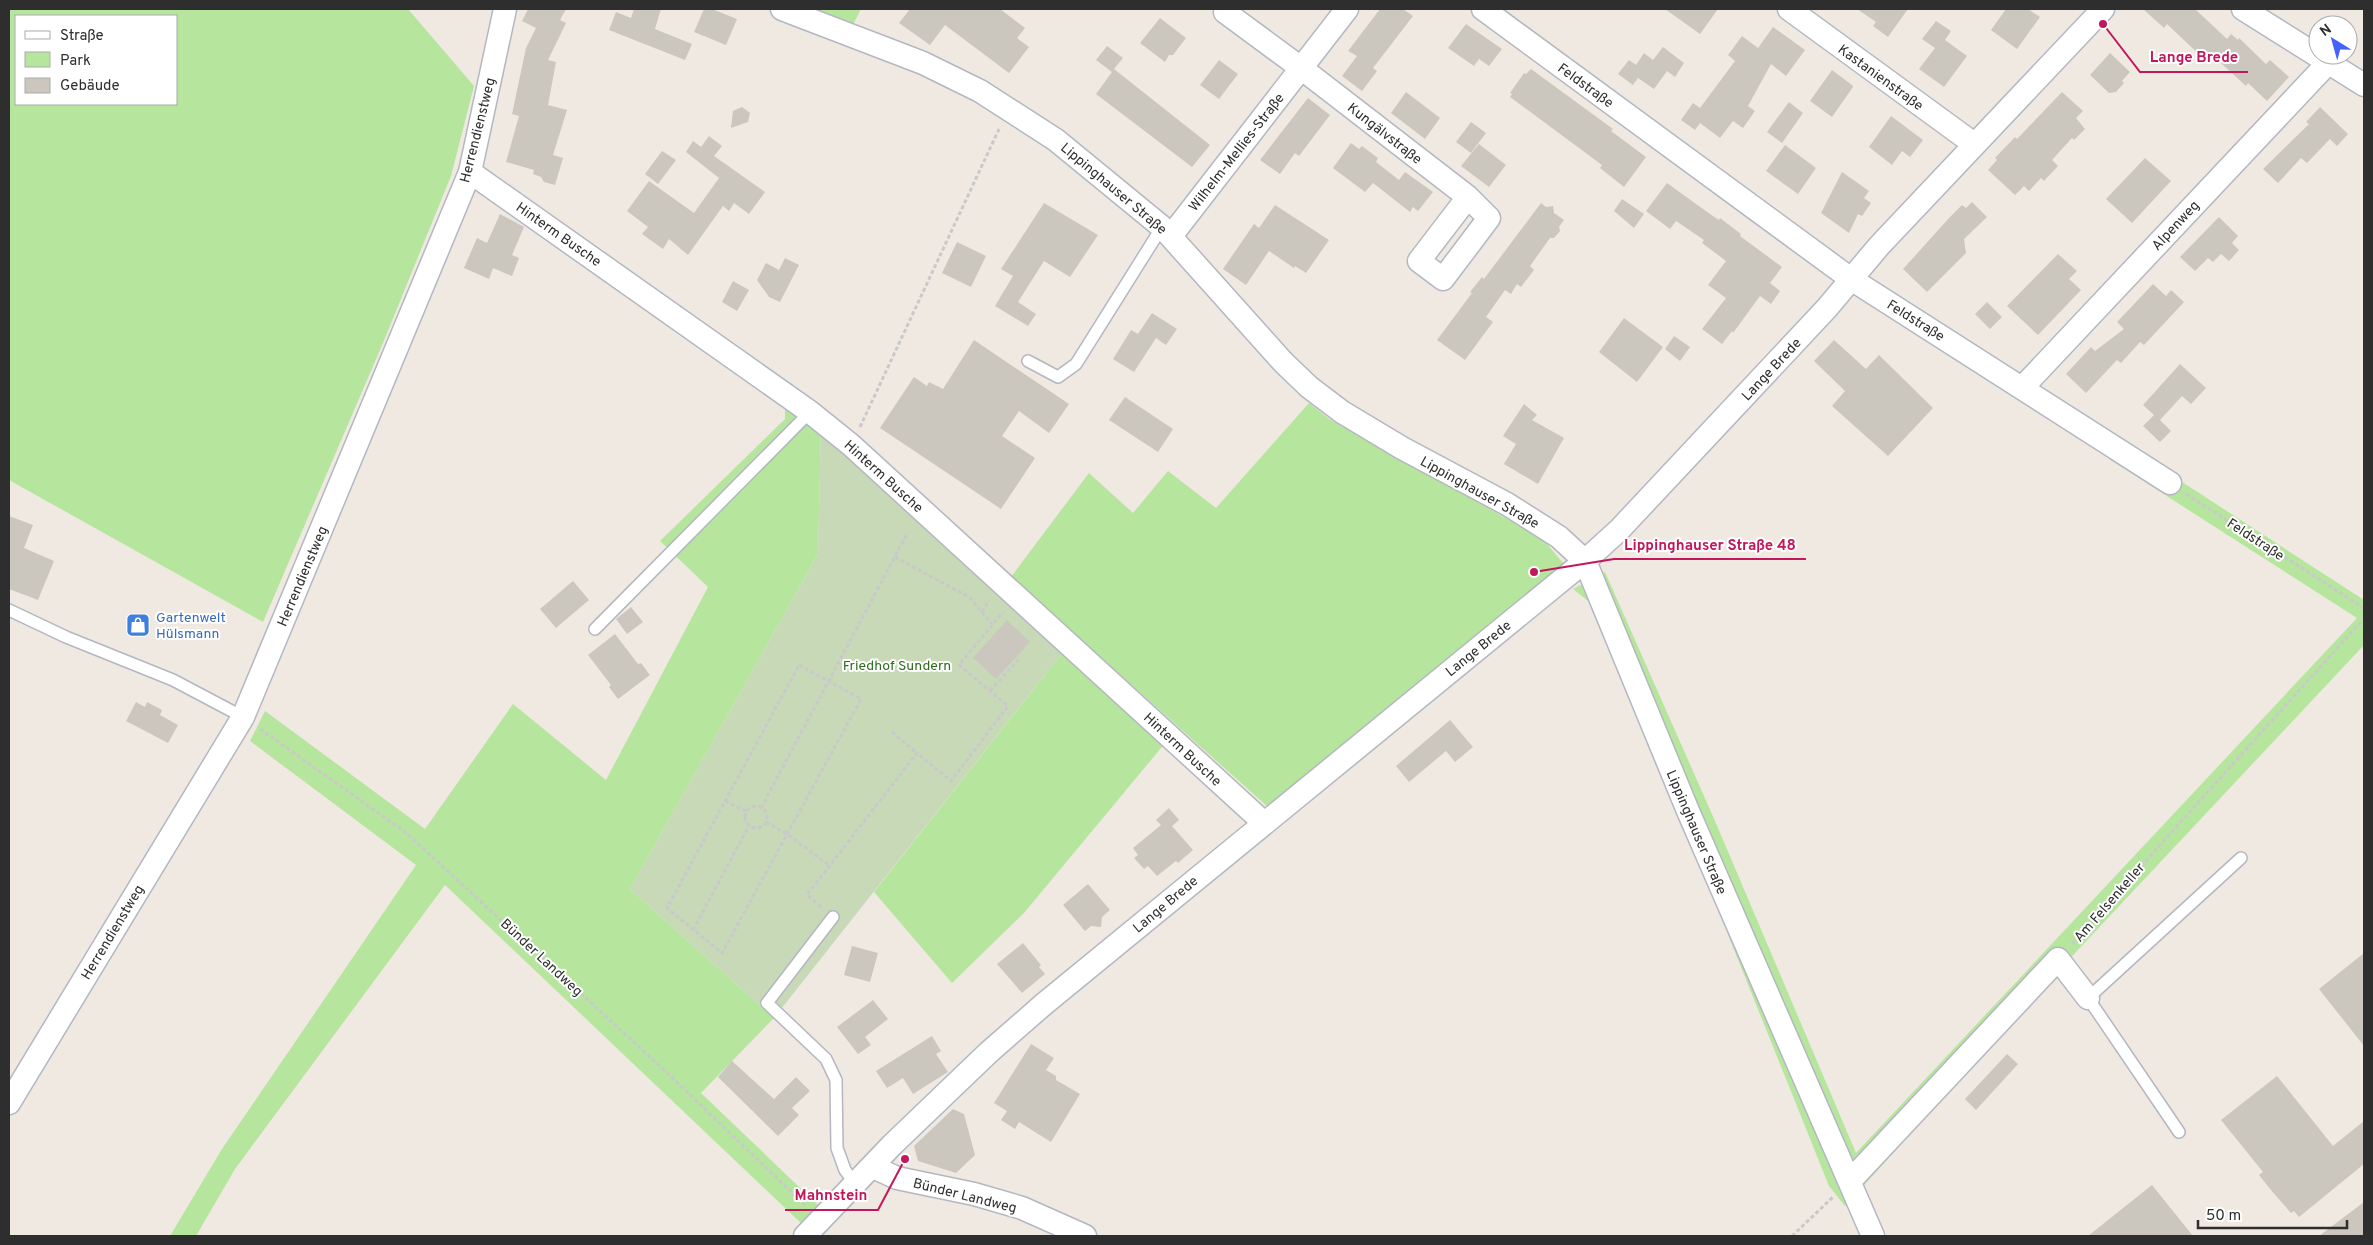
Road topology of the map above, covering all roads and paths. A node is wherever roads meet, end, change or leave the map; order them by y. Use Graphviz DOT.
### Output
graph roads {
  1 [pos="505,9"];
  2 [pos="782,9"];
  3 [pos="1347,9"];
  4 [pos="1483,9"];
  5 [pos="1789,9"];
  6 [pos="2103,9"];
  7 [pos="2243,9"];
  8 [pos="1225,12"];
  9 [pos="2308,50"];
  10 [pos="2326,65"];
  11 [pos="2331,65"];
  12 [pos="1301,68"];
  13 [pos="2364,85"];
  14 [pos="1009,108"];
  15 [pos="1974,144"];
  16 [pos="470,172"];
  17 [pos="1468,197"];
  18 [pos="1167,232"];
  19 [pos="1851,279"];
  20 [pos="1028,361"];
  21 [pos="2022,388"];
  22 [pos="810,412"];
  23 [pos="850,445"];
  24 [pos="2170,483"];
  25 [pos="908,532"];
  26 [pos="895,557"];
  27 [pos="1585,561"];
  28 [pos="2364,608"];
  29 [pos="9,610"];
  30 [pos="2364,620"];
  31 [pos="594,629"];
  32 [pos="1018,660"];
  33 [pos="829,681"];
  34 [pos="990,691"];
  35 [pos="243,717"];
  36 [pos="892,732"];
  37 [pos="917,753"];
  38 [pos="726,801"];
  39 [pos="761,808"];
  40 [pos="746,811"];
  41 [pos="766,822"];
  42 [pos="1263,822"];
  43 [pos="749,826"];
  44 [pos="787,834"];
  45 [pos="2241,858"];
  46 [pos="830,866"];
  47 [pos="833,917"];
  48 [pos="693,930"];
  49 [pos="2058,959"];
  50 [pos="2088,998"];
  51 [pos="9,1102"];
  52 [pos="2178,1132"];
  53 [pos="873,1167"];
  54 [pos="1850,1181"];
  55 [pos="856,1185"];
  56 [pos="822,1220"];
  57 [pos="805,1236"];
  58 [pos="1085,1236"];
  59 [pos="1792,1236"];
  60 [pos="1873,1236"];
  1 -- 16 [label="street, Herrendienstweg"];
  2 -- 14 [label="street, Lippinghauser Straße"];
  3 -- 12 [label="street, Wilhelm-Mellies-Straße"];
  4 -- 19 [label="street, Feldstraße"];
  5 -- 15 [label="street, Kastanienstraße"];
  6 -- 15 [label="street, Lange Brede"];
  7 -- 9 [label="street"];
  8 -- 12 [label="street"];
  10 -- 21 [label="street, Alpenweg"];
  11 -- 13 [label="street"];
  12 -- 17 [label="street, Kungälvstraße"];
  12 -- 18 [label="street, Wilhelm-Mellies-Straße"];
  14 -- 18 [label="street, Lippinghauser Straße"];
  14 -- 23 [label="path"];
  15 -- 19 [label="street, Lange Brede"];
  16 -- 22 [label="street, Hinterm Busche"];
  16 -- 35 [label="street, Herrendienstweg"];
  18 -- 20 [label="lane"];
  18 -- 27 [label="street, Lippinghauser Straße"];
  19 -- 21 [label="street, Feldstraße"];
  19 -- 27 [label="street, Lange Brede"];
  21 -- 24 [label="street, Feldstraße"];
  22 -- 23 [label="street, Hinterm Busche"];
  22 -- 31 [label="lane"];
  23 -- 42 [label="street, Hinterm Busche"];
  24 -- 28 [label="path, Feldstraße"];
  25 -- 26 [label="path"];
  26 -- 33 [label="path"];
  26 -- 34 [label="path"];
  27 -- 42 [label="street, Lange Brede"];
  27 -- 54 [label="street, Lippinghauser Straße"];
  29 -- 35 [label="lane"];
  30 -- 49 [label="path, Am Felsenkeller"];
  32 -- 34 [label="path"];
  33 -- 38 [label="path"];
  33 -- 39 [label="path"];
  33 -- 44 [label="path"];
  34 -- 37 [label="path"];
  35 -- 51 [label="street, Herrendienstweg"];
  35 -- 56 [label="path, Bünder Landweg"];
  36 -- 37 [label="path"];
  37 -- 46 [label="path"];
  38 -- 40 [label="path"];
  38 -- 48 [label="path"];
  39 -- 40 [label="path"];
  39 -- 41 [label="path"];
  40 -- 43 [label="path"];
  41 -- 43 [label="path"];
  41 -- 44 [label="path"];
  42 -- 53 [label="street, Lange Brede"];
  43 -- 48 [label="path"];
  44 -- 46 [label="path"];
  44 -- 48 [label="path"];
  45 -- 50 [label="lane"];
  46 -- 47 [label="path"];
  47 -- 55 [label="lane"];
  49 -- 50 [label="street"];
  49 -- 54 [label="street"];
  50 -- 52 [label="lane"];
  53 -- 55 [label="street, Lange Brede"];
  53 -- 58 [label="street, Bünder Landweg"];
  54 -- 59 [label="path"];
  54 -- 60 [label="street, Lippinghauser Straße"];
  55 -- 56 [label="street, Lange Brede"];
  56 -- 57 [label="street, Lange Brede"];
}
